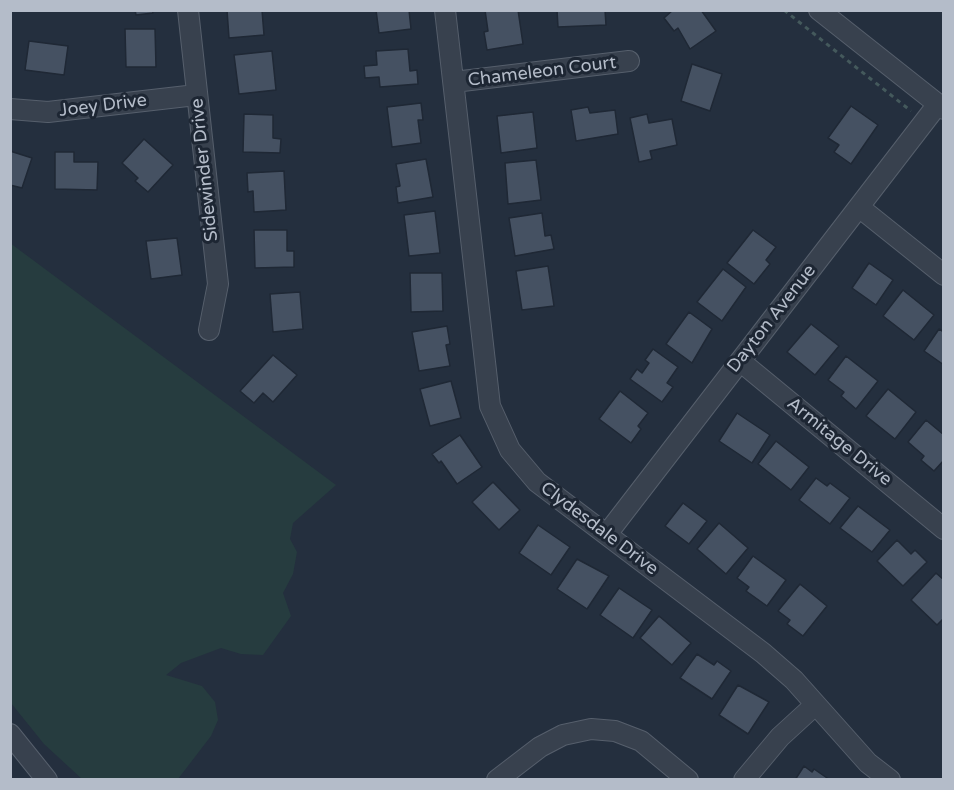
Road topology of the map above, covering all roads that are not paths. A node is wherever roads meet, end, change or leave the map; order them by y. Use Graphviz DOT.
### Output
graph roads {
  1 [pos="188,10"];
  2 [pos="445,10"];
  3 [pos="819,10"];
  4 [pos="629,61"];
  5 [pos="454,82"];
  6 [pos="196,95"];
  7 [pos="941,106"];
  8 [pos="10,109"];
  9 [pos="859,207"];
  10 [pos="944,275"];
  11 [pos="209,330"];
  12 [pos="740,361"];
  13 [pos="941,527"];
  14 [pos="607,534"];
  15 [pos="815,705"];
  16 [pos="10,734"];
  17 [pos="47,780"];
  18 [pos="496,780"];
  19 [pos="688,780"];
  20 [pos="744,780"];
  21 [pos="891,780"];
  1 -- 6 [label="street, Sidewinder Drive"];
  2 -- 5 [label="street, Clydesdale Drive"];
  3 -- 7 [label="street"];
  4 -- 5 [label="street, Chameleon Court"];
  5 -- 14 [label="street, Clydesdale Drive"];
  6 -- 8 [label="street, Joey Drive"];
  6 -- 11 [label="street, Sidewinder Drive"];
  7 -- 9 [label="street, Dayton Avenue"];
  9 -- 10 [label="street"];
  9 -- 12 [label="street, Dayton Avenue"];
  12 -- 13 [label="street, Armitage Drive"];
  12 -- 14 [label="street, Dayton Avenue"];
  14 -- 15 [label="street, Clydesdale Drive"];
  15 -- 20 [label="street"];
  15 -- 21 [label="street, Clydesdale Drive"];
  16 -- 17 [label="street"];
  18 -- 19 [label="street"];
}
